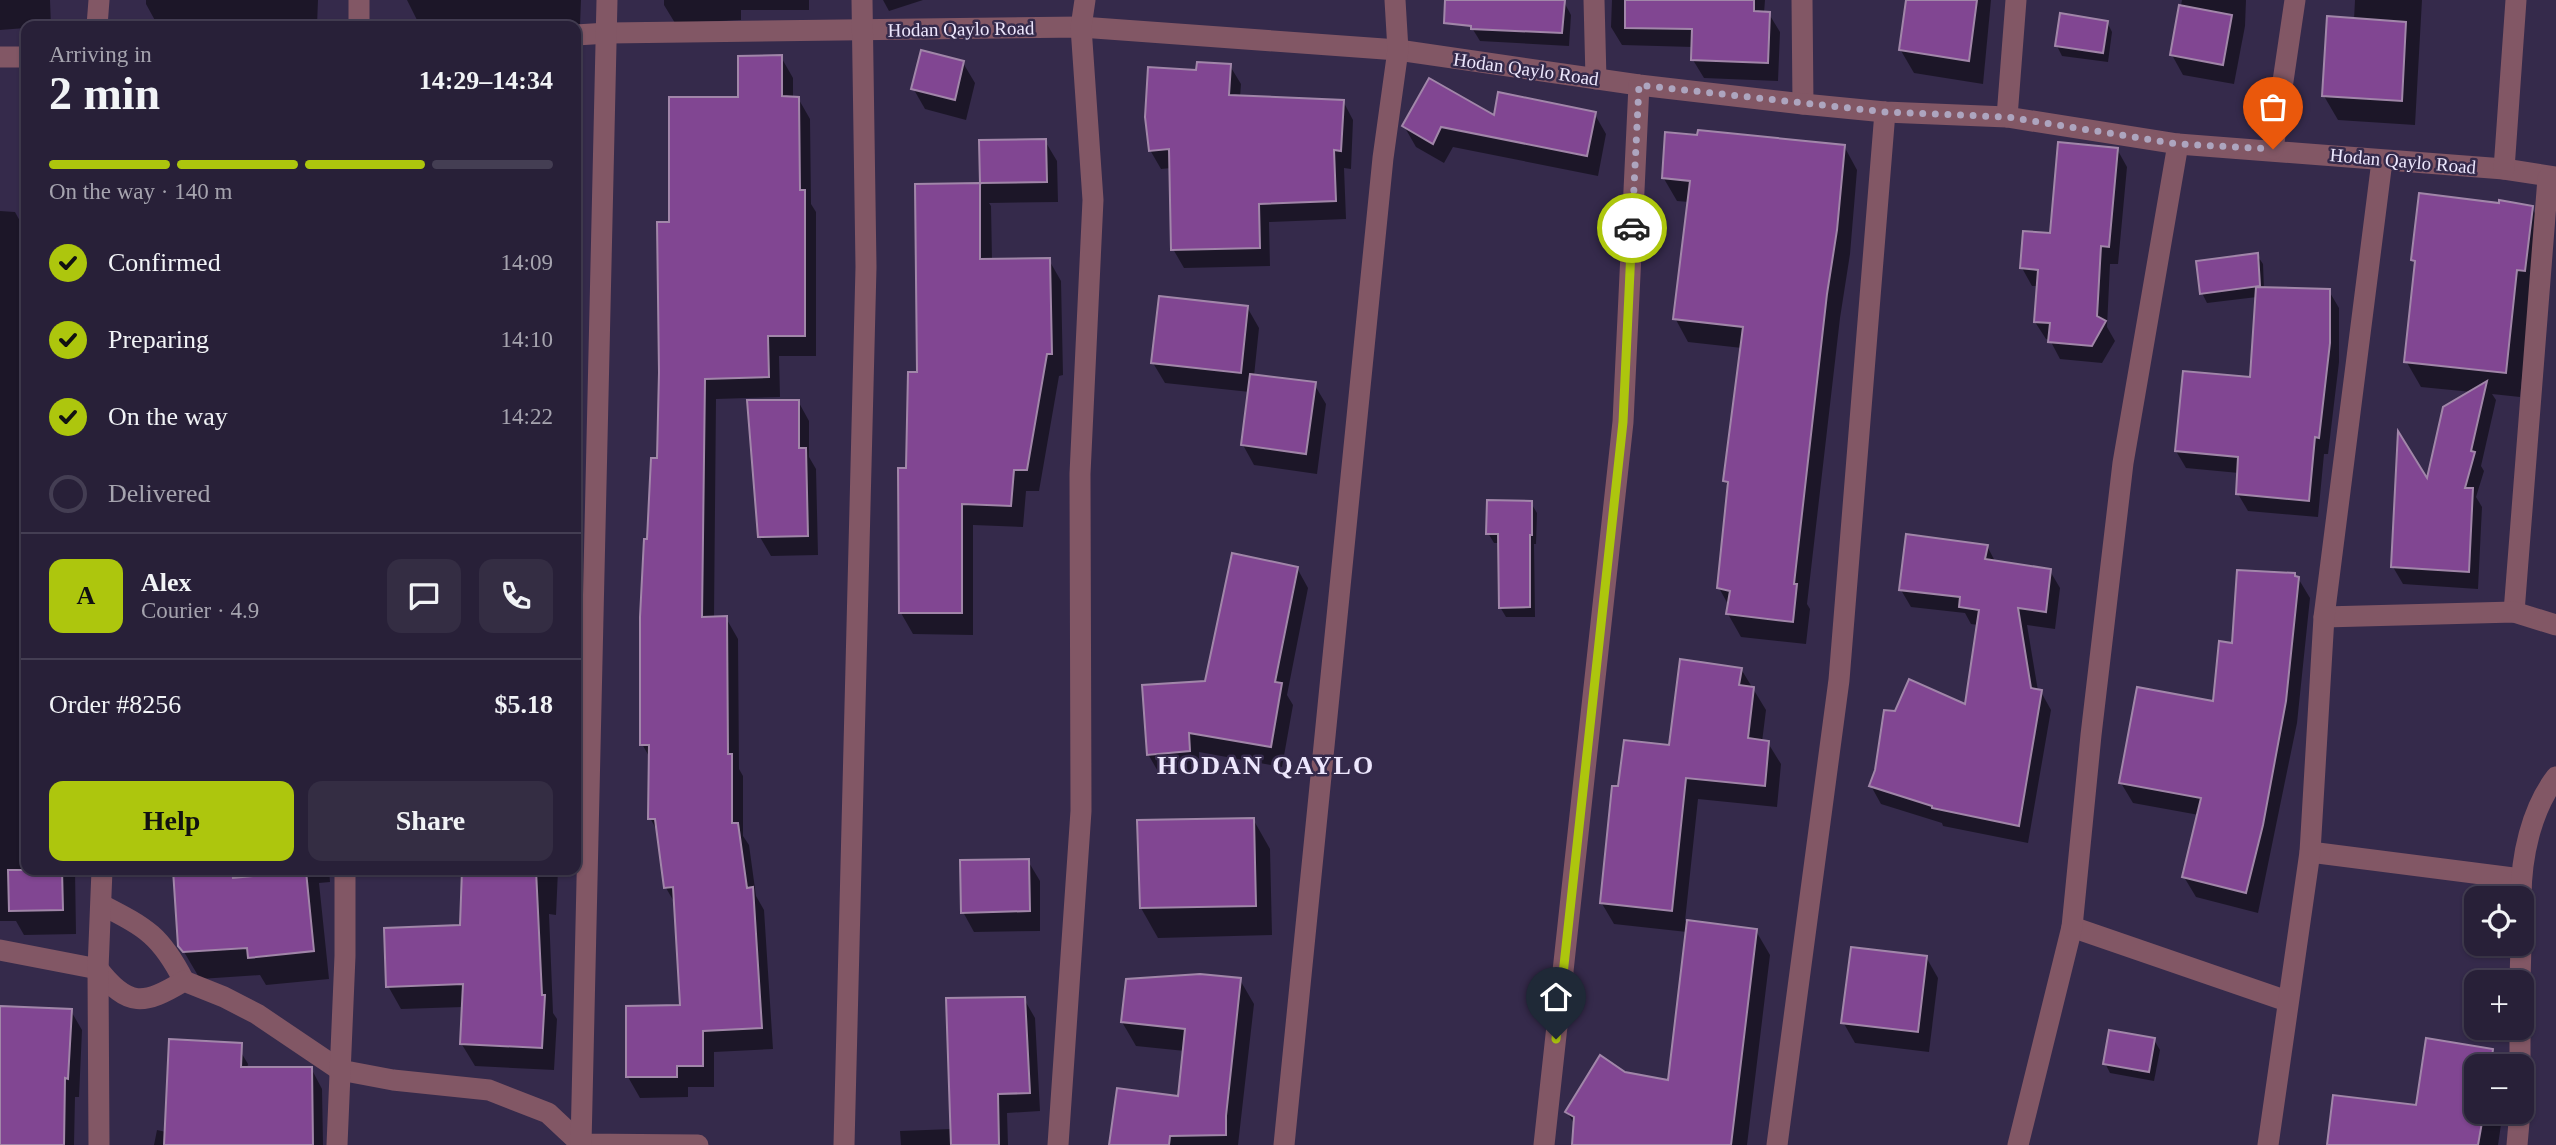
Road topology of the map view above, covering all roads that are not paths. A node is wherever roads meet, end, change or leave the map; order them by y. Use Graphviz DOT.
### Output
graph roads {
  1 [pos="99,0"];
  2 [pos="359,0"];
  3 [pos="607,0"];
  4 [pos="862,0"];
  5 [pos="1085,0"];
  6 [pos="1395,0"];
  7 [pos="1594,0"];
  8 [pos="1802,0"];
  9 [pos="2016,0"];
  10 [pos="2295,0"];
  11 [pos="2516,0"];
  12 [pos="97,21"];
  13 [pos="359,21"];
  14 [pos="1081,27"];
  15 [pos="863,30"];
  16 [pos="608,33"];
  17 [pos="581,35"];
  18 [pos="1398,50"];
  19 [pos="0,57"];
  20 [pos="21,57"];
  21 [pos="1596,79"];
  22 [pos="1639,85"];
  23 [pos="1803,104"];
  24 [pos="1885,112"];
  25 [pos="2007,117"];
  26 [pos="2178,144"];
  27 [pos="2273,149"];
  28 [pos="2382,160"];
  29 [pos="2504,169"];
  30 [pos="2552,177"];
  31 [pos="2514,612"];
  32 [pos="2324,617"];
  33 [pos="2556,625"];
  34 [pos="2556,777"];
  35 [pos="2310,852"];
  36 [pos="102,875"];
  37 [pos="345,875"];
  38 [pos="2509,886"];
  39 [pos="2521,886"];
  40 [pos="102,905"];
  41 [pos="2072,927"];
  42 [pos="0,950"];
  43 [pos="98,970"];
  44 [pos="184,981"];
  45 [pos="2287,1001"];
  46 [pos="340,1070"];
  47 [pos="2518,1124"];
  48 [pos="581,1144"];
  49 [pos="99,1145"];
  50 [pos="337,1145"];
  51 [pos="698,1145"];
  52 [pos="844,1145"];
  53 [pos="1058,1145"];
  54 [pos="1284,1145"];
  55 [pos="1544,1145"];
  56 [pos="1777,1145"];
  57 [pos="2018,1145"];
  58 [pos="2268,1145"];
  59 [pos="2517,1145"];
  1 -- 12 [label="street"];
  2 -- 13 [label="street"];
  3 -- 16 [label="street"];
  4 -- 15 [label="street"];
  5 -- 14 [label="street"];
  6 -- 18 [label="street"];
  7 -- 21 [label="street"];
  8 -- 23 [label="street"];
  9 -- 25 [label="street"];
  10 -- 27 [label="street"];
  11 -- 29 [label="street"];
  14 -- 15 [label="street, Hodan Qaylo Road"];
  14 -- 18 [label="street, Hodan Qaylo Road"];
  14 -- 53 [label="street"];
  15 -- 16 [label="street, Hodan Qaylo Road"];
  15 -- 52 [label="street"];
  16 -- 17 [label="street, Hodan Qaylo Road"];
  16 -- 48 [label="street"];
  18 -- 21 [label="street, Hodan Qaylo Road"];
  18 -- 54 [label="street"];
  19 -- 20 [label="street"];
  21 -- 22 [label="street, Hodan Qaylo Road"];
  22 -- 23 [label="street, Hodan Qaylo Road"];
  22 -- 55 [label="street"];
  23 -- 24 [label="street, Hodan Qaylo Road"];
  24 -- 25 [label="street, Hodan Qaylo Road"];
  24 -- 56 [label="street"];
  25 -- 26 [label="street, Hodan Qaylo Road"];
  26 -- 27 [label="street, Hodan Qaylo Road"];
  26 -- 41 [label="street"];
  27 -- 28 [label="street, Hodan Qaylo Road"];
  28 -- 29 [label="street, Hodan Qaylo Road"];
  28 -- 32 [label="street"];
  29 -- 30 [label="street, Hodan Qaylo Road"];
  30 -- 31 [label="street"];
  31 -- 32 [label="street"];
  31 -- 33 [label="street"];
  32 -- 35 [label="street"];
  34 -- 39 [label="street"];
  35 -- 38 [label="street"];
  35 -- 45 [label="street"];
  36 -- 40 [label="street"];
  37 -- 46 [label="street"];
  40 -- 43 [label="street"];
  40 -- 44 [label="street"];
  41 -- 45 [label="street"];
  41 -- 57 [label="street"];
  42 -- 43 [label="street"];
  43 -- 44 [label="street"];
  43 -- 49 [label="street"];
  44 -- 46 [label="street"];
  45 -- 58 [label="street"];
  46 -- 48 [label="street"];
  46 -- 50 [label="street"];
  47 -- 59 [label="street"];
  48 -- 51 [label="street"];
}
